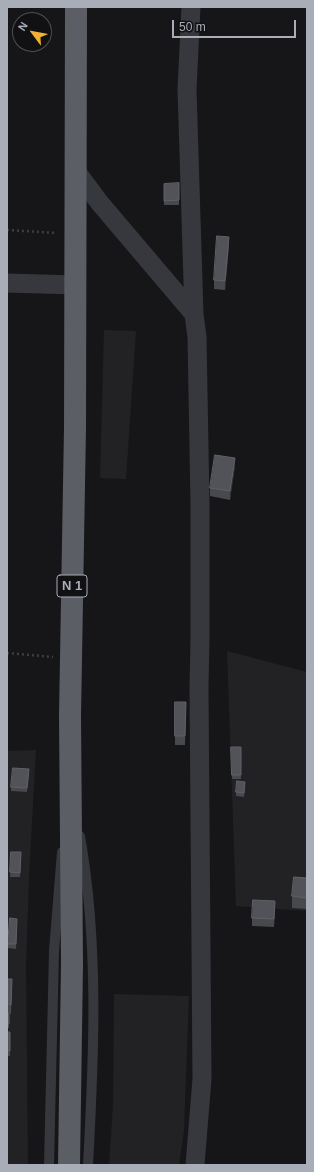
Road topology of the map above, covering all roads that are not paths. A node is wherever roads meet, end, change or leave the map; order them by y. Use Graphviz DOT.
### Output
graph roads {
  1 [pos="76,7"];
  2 [pos="191,7"];
  3 [pos="76,171"];
  4 [pos="7,283"];
  5 [pos="76,285"];
  6 [pos="194,314"];
  7 [pos="71,787"];
  8 [pos="49,1165"];
  9 [pos="69,1165"];
  10 [pos="88,1165"];
  11 [pos="195,1165"];
  1 -- 3 [label="highway, N 1"];
  2 -- 6 [label="street"];
  3 -- 5 [label="highway, N 1"];
  3 -- 6 [label="street"];
  4 -- 5 [label="street"];
  5 -- 7 [label="highway, N 1"];
  6 -- 11 [label="street"];
  7 -- 8 [label="lane"];
  7 -- 9 [label="highway, N 1"];
  7 -- 10 [label="lane"];
}
